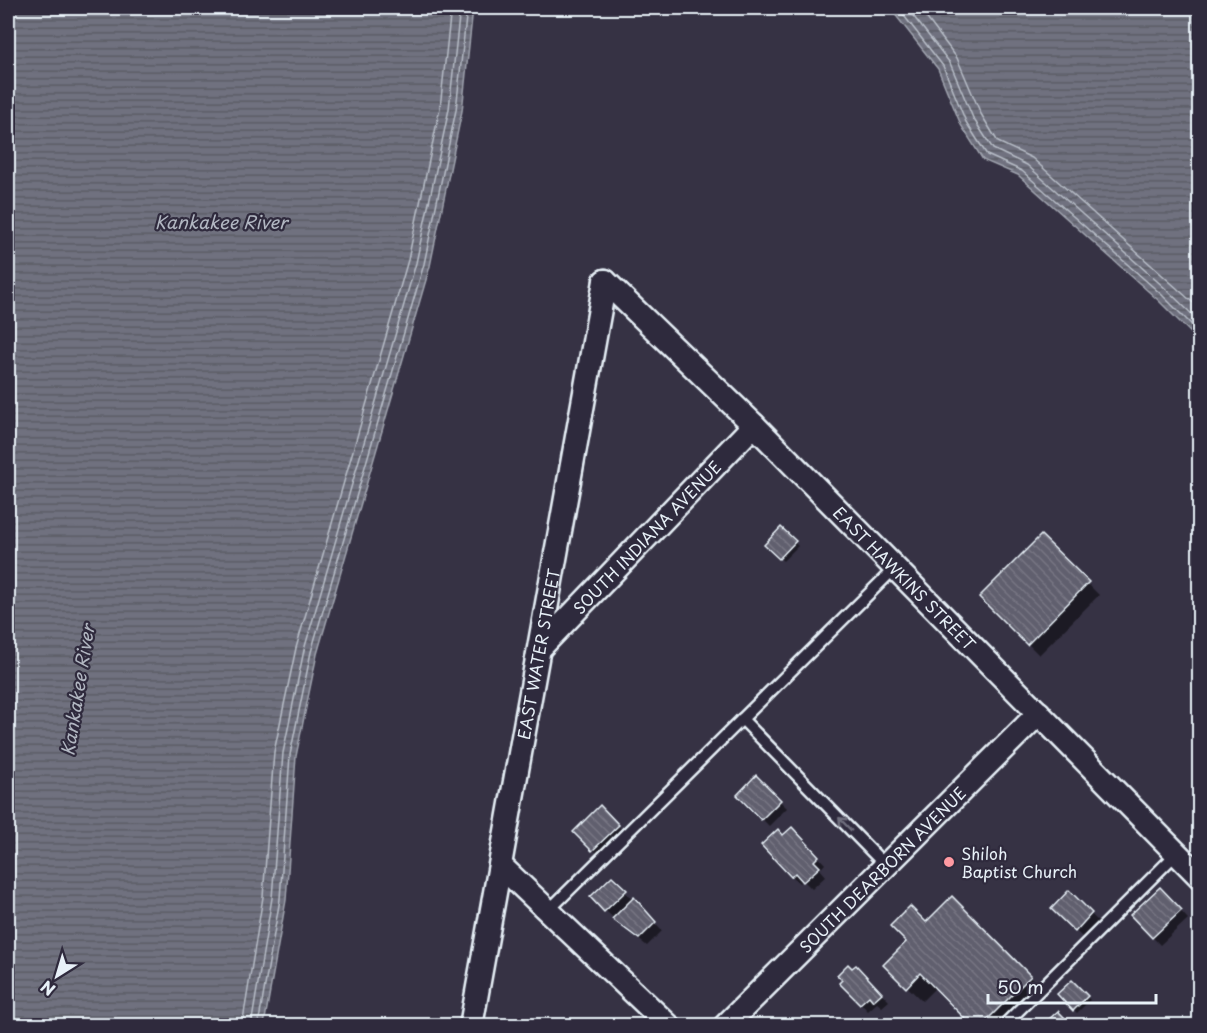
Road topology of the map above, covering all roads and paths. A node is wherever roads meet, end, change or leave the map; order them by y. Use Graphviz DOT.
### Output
graph roads {
  1 [pos="605,281"];
  2 [pos="754,425"];
  3 [pos="895,568"];
  4 [pos="540,648"];
  5 [pos="1039,713"];
  6 [pos="742,719"];
  7 [pos="1176,854"];
  8 [pos="886,866"];
  9 [pos="501,867"];
  10 [pos="1200,877"];
  11 [pos="548,912"];
  12 [pos="471,1026"];
  13 [pos="669,1026"];
  14 [pos="725,1026"];
  15 [pos="1003,1026"];
  1 -- 2 [label="street, EAST HAWKINS STREET"];
  1 -- 4 [label="street, EAST WATER STREET"];
  2 -- 3 [label="street, EAST HAWKINS STREET"];
  2 -- 4 [label="street, SOUTH INDIANA AVENUE"];
  3 -- 5 [label="street, EAST HAWKINS STREET"];
  3 -- 6 [label="lane"];
  4 -- 9 [label="street, EAST WATER STREET"];
  5 -- 7 [label="street, EAST HAWKINS STREET"];
  5 -- 8 [label="street, SOUTH DEARBORN AVENUE"];
  8 -- 6 [label="lane, one-way"];
  6 -- 11 [label="lane"];
  7 -- 10 [label="street, EAST HAWKINS STREET"];
  7 -- 15 [label="lane"];
  8 -- 14 [label="street, SOUTH DEARBORN AVENUE"];
  9 -- 11 [label="street"];
  9 -- 12 [label="street, EAST WATER STREET"];
  11 -- 13 [label="street"];
}
